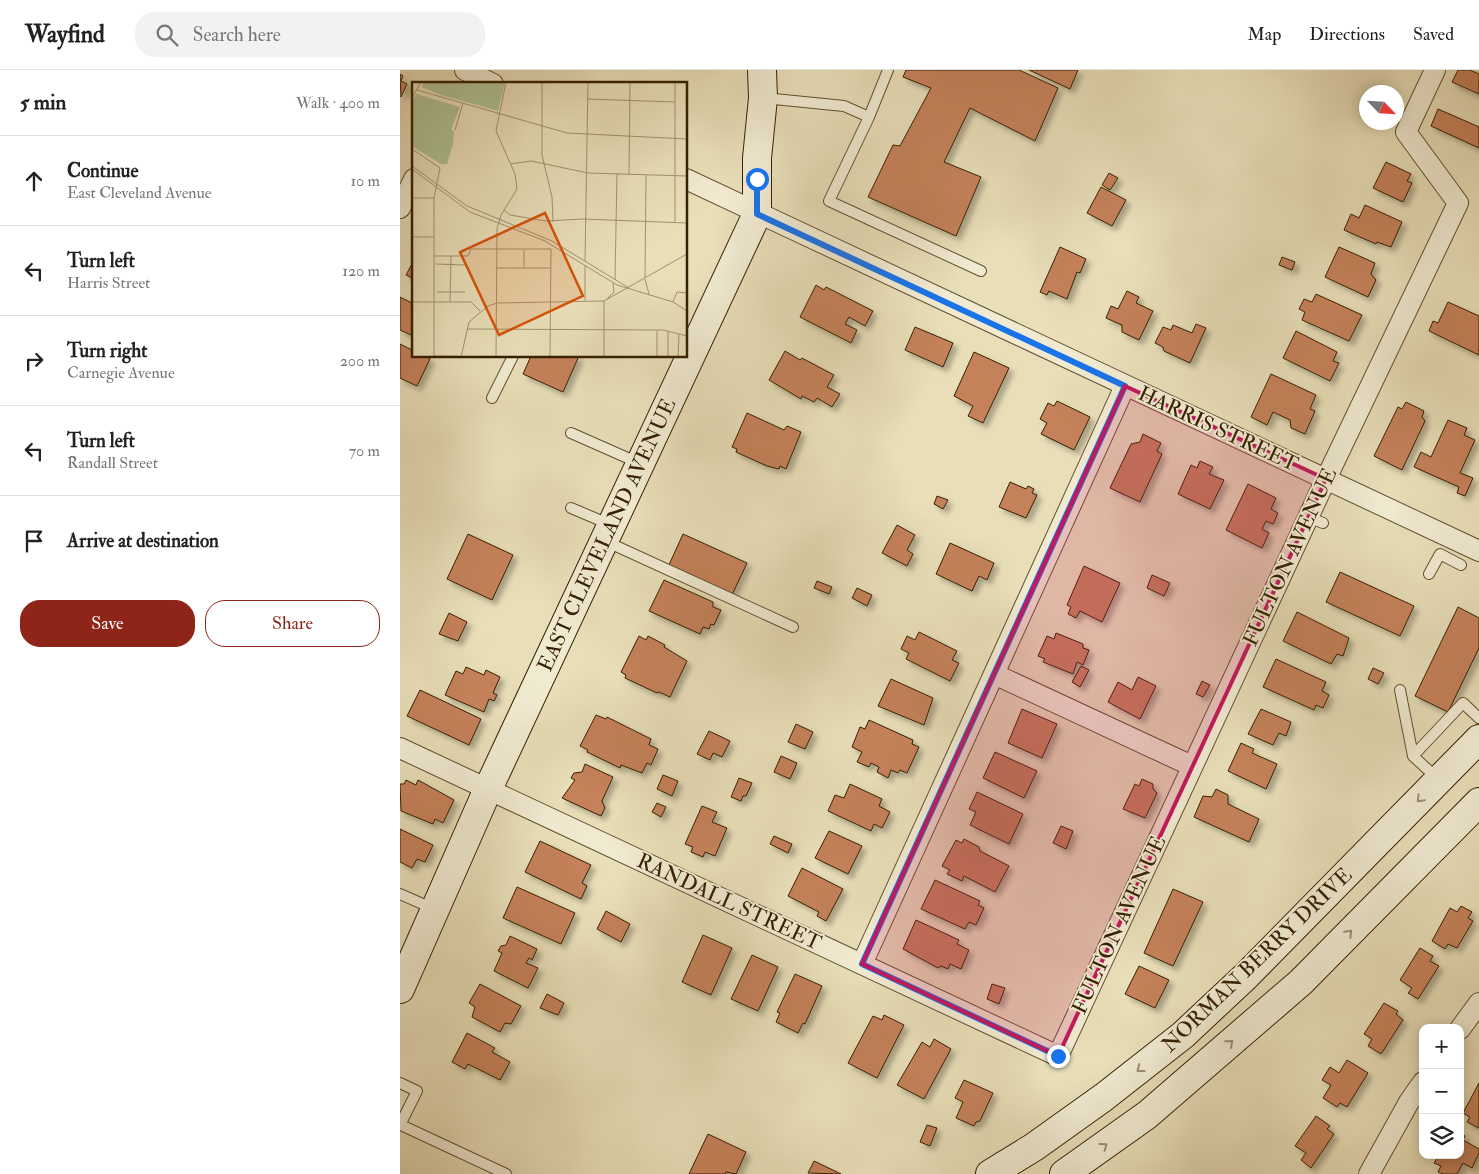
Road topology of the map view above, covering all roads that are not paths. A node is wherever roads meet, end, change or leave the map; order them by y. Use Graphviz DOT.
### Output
graph roads {
  1 [pos="762,70"];
  2 [pos="888,70"];
  3 [pos="1435,70"];
  4 [pos="465,74"];
  5 [pos="487,82"];
  6 [pos="763,98"];
  7 [pos="869,117"];
  8 [pos="688,180"];
  9 [pos="412,184"];
  10 [pos="400,208"];
  11 [pos="757,214"];
  12 [pos="981,271"];
  13 [pos="511,358"];
  14 [pos="1125,386"];
  15 [pos="492,398"];
  16 [pos="571,433"];
  17 [pos="641,464"];
  18 [pos="1326,480"];
  19 [pos="570,508"];
  20 [pos="608,533"];
  21 [pos="1479,551"];
  22 [pos="1460,564"];
  23 [pos="1429,574"];
  24 [pos="794,627"];
  25 [pos="994,674"];
  26 [pos="1400,690"];
  27 [pos="1479,718"];
  28 [pos="1479,739"];
  29 [pos="400,748"];
  30 [pos="1413,756"];
  31 [pos="1192,766"];
  32 [pos="1438,780"];
  33 [pos="488,789"];
  34 [pos="1479,802"];
  35 [pos="400,894"];
  36 [pos="435,909"];
  37 [pos="862,964"];
  38 [pos="400,989"];
  39 [pos="1479,1003"];
  40 [pos="1464,1024"];
  41 [pos="1058,1056"];
  42 [pos="400,1083"];
  43 [pos="1419,1088"];
  44 [pos="401,1125"];
  45 [pos="506,1174"];
  46 [pos="990,1174"];
  47 [pos="1064,1174"];
  48 [pos="1369,1174"];
  1 -- 6 [label="main road, EAST CLEVELAND AVENUE"];
  2 -- 7 [label="lane"];
  3 -- 18 [label="street, FULTON AVENUE"];
  4 -- 5 [label="street"];
  6 -- 7 [label="lane"];
  6 -- 11 [label="main road, EAST CLEVELAND AVENUE"];
  7 -- 12 [label="lane"];
  8 -- 11 [label="street, HARRIS STREET"];
  9 -- 10 [label="street"];
  11 -- 14 [label="street, HARRIS STREET"];
  11 -- 17 [label="main road, EAST CLEVELAND AVENUE"];
  13 -- 15 [label="lane"];
  14 -- 18 [label="street, HARRIS STREET"];
  14 -- 25 [label="street"];
  16 -- 17 [label="lane"];
  17 -- 20 [label="main road, EAST CLEVELAND AVENUE"];
  18 -- 21 [label="street, HARRIS STREET"];
  18 -- 31 [label="street, FULTON AVENUE"];
  19 -- 20 [label="lane"];
  20 -- 24 [label="lane"];
  20 -- 33 [label="main road, EAST CLEVELAND AVENUE"];
  22 -- 23 [label="lane"];
  25 -- 31 [label="street"];
  25 -- 37 [label="street"];
  26 -- 30 [label="lane"];
  27 -- 30 [label="lane"];
  28 -- 32 [label="main road, NORMAN BERRY DRIVE"];
  29 -- 33 [label="street, RANDALL STREET"];
  30 -- 32 [label="lane"];
  31 -- 41 [label="street, FULTON AVENUE"];
  32 -- 46 [label="main road, NORMAN BERRY DRIVE, one-way"];
  33 -- 36 [label="main road, EAST CLEVELAND AVENUE"];
  33 -- 37 [label="street, RANDALL STREET"];
  47 -- 34 [label="main road, NORMAN BERRY DRIVE, one-way"];
  35 -- 36 [label="lane"];
  36 -- 38 [label="main road, EAST CLEVELAND AVENUE"];
  37 -- 41 [label="street, RANDALL STREET"];
  39 -- 40 [label="street"];
  42 -- 44 [label="lane"];
  43 -- 48 [label="street"];
  44 -- 45 [label="lane"];
}
